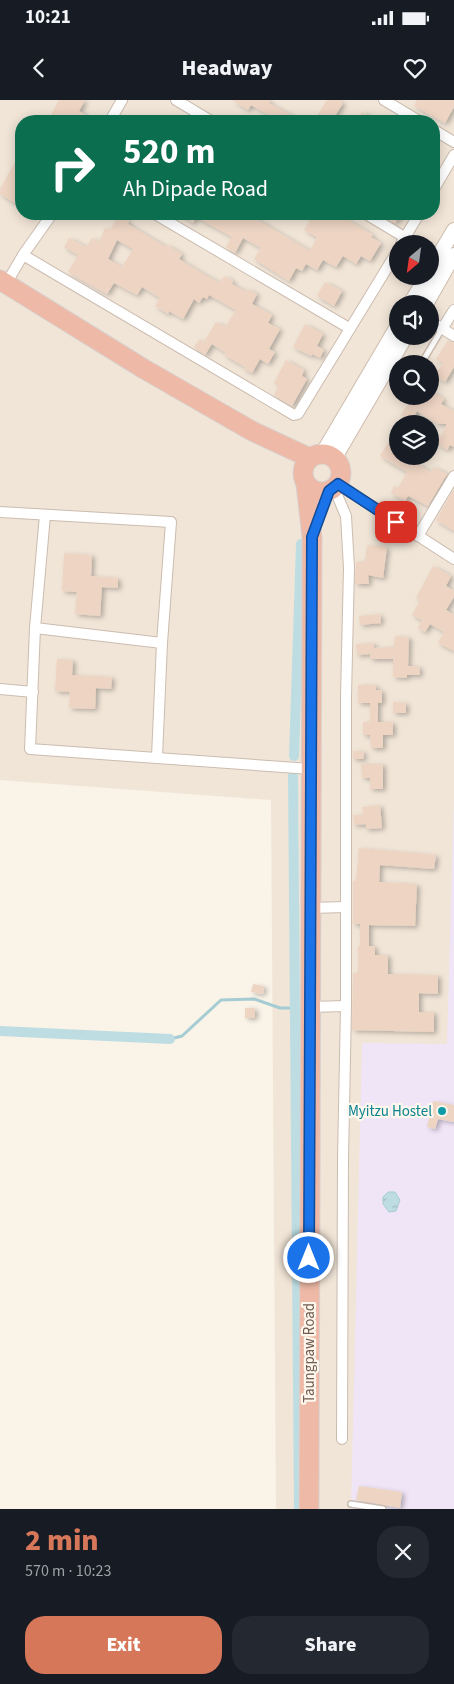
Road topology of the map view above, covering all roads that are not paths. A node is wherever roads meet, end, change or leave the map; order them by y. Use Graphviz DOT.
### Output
graph roads {
  1 [pos="122,100"];
  2 [pos="176,100"];
  3 [pos="384,100"];
  4 [pos="113,115"];
  5 [pos="201,115"];
  6 [pos="409,115"];
  7 [pos="440,134"];
  8 [pos="454,142"];
  9 [pos="454,155"];
  10 [pos="440,179"];
  11 [pos="48,220"];
  12 [pos="165,220"];
  13 [pos="374,220"];
  14 [pos="415,220"];
  15 [pos="454,230"];
  16 [pos="395,235"];
  17 [pos="407,235"];
  18 [pos="23,255"];
  19 [pos="443,257"];
  20 [pos="389,264"];
  21 [pos="3,282"];
  22 [pos="429,295"];
  23 [pos="454,310"];
  24 [pos="439,327"];
  25 [pos="349,328"];
  26 [pos="442,329"];
  27 [pos="454,336"];
  28 [pos="389,340"];
  29 [pos="400,345"];
  30 [pos="427,355"];
  31 [pos="315,466"];
  32 [pos="454,476"];
  33 [pos="333,488"];
  34 [pos="0,512"];
  35 [pos="45,515"];
  36 [pos="418,536"];
  37 [pos="312,537"];
  38 [pos="454,559"];
  39 [pos="35,628"];
  40 [pos="162,643"];
  41 [pos="0,690"];
  42 [pos="32,692"];
  43 [pos="157,757"];
  44 [pos="311,769"];
  45 [pos="346,907"];
  46 [pos="310,908"];
  47 [pos="346,1006"];
  48 [pos="310,1007"];
  49 [pos="342,1439"];
  50 [pos="351,1504"];
  51 [pos="309,1509"];
  52 [pos="383,1509"];
  1 -- 4 [label="street"];
  2 -- 5 [label="street"];
  3 -- 6 [label="street"];
  7 -- 8 [label="street"];
  9 -- 10 [label="street"];
  11 -- 18 [label="street"];
  12 -- 25 [label="street"];
  13 -- 16 [label="street"];
  14 -- 17 [label="street"];
  15 -- 19 [label="main road"];
  18 -- 21 [label="street"];
  18 -- 25 [label="street"];
  19 -- 22 [label="main road"];
  20 -- 25 [label="street"];
  21 -- 31 [label="highway"];
  23 -- 26 [label="street"];
  24 -- 26 [label="street"];
  26 -- 27 [label="street"];
  26 -- 30 [label="lane"];
  28 -- 31 [label="main road"];
  29 -- 31 [label="main road"];
  31 -- 33 [label="highway"];
  31 -- 33 [label="highway"];
  31 -- 37 [label="highway, Taungpaw Road"];
  32 -- 36 [label="street"];
  33 -- 36 [label="street"];
  33 -- 37 [label="highway, Taungpaw Road"];
  33 -- 45 [label="street"];
  34 -- 35 [label="street"];
  35 -- 39 [label="street"];
  35 -- 40 [label="street"];
  36 -- 38 [label="street"];
  37 -- 44 [label="highway, Taungpaw Road"];
  39 -- 40 [label="street"];
  39 -- 42 [label="street"];
  40 -- 43 [label="street"];
  41 -- 42 [label="street"];
  42 -- 43 [label="street"];
  43 -- 44 [label="street"];
  44 -- 46 [label="highway, Taungpaw Road"];
  45 -- 46 [label="street"];
  45 -- 47 [label="street"];
  46 -- 48 [label="highway, Taungpaw Road"];
  47 -- 48 [label="street"];
  47 -- 49 [label="street"];
  48 -- 51 [label="highway, Taungpaw Road"];
  50 -- 52 [label="lane"];
}
